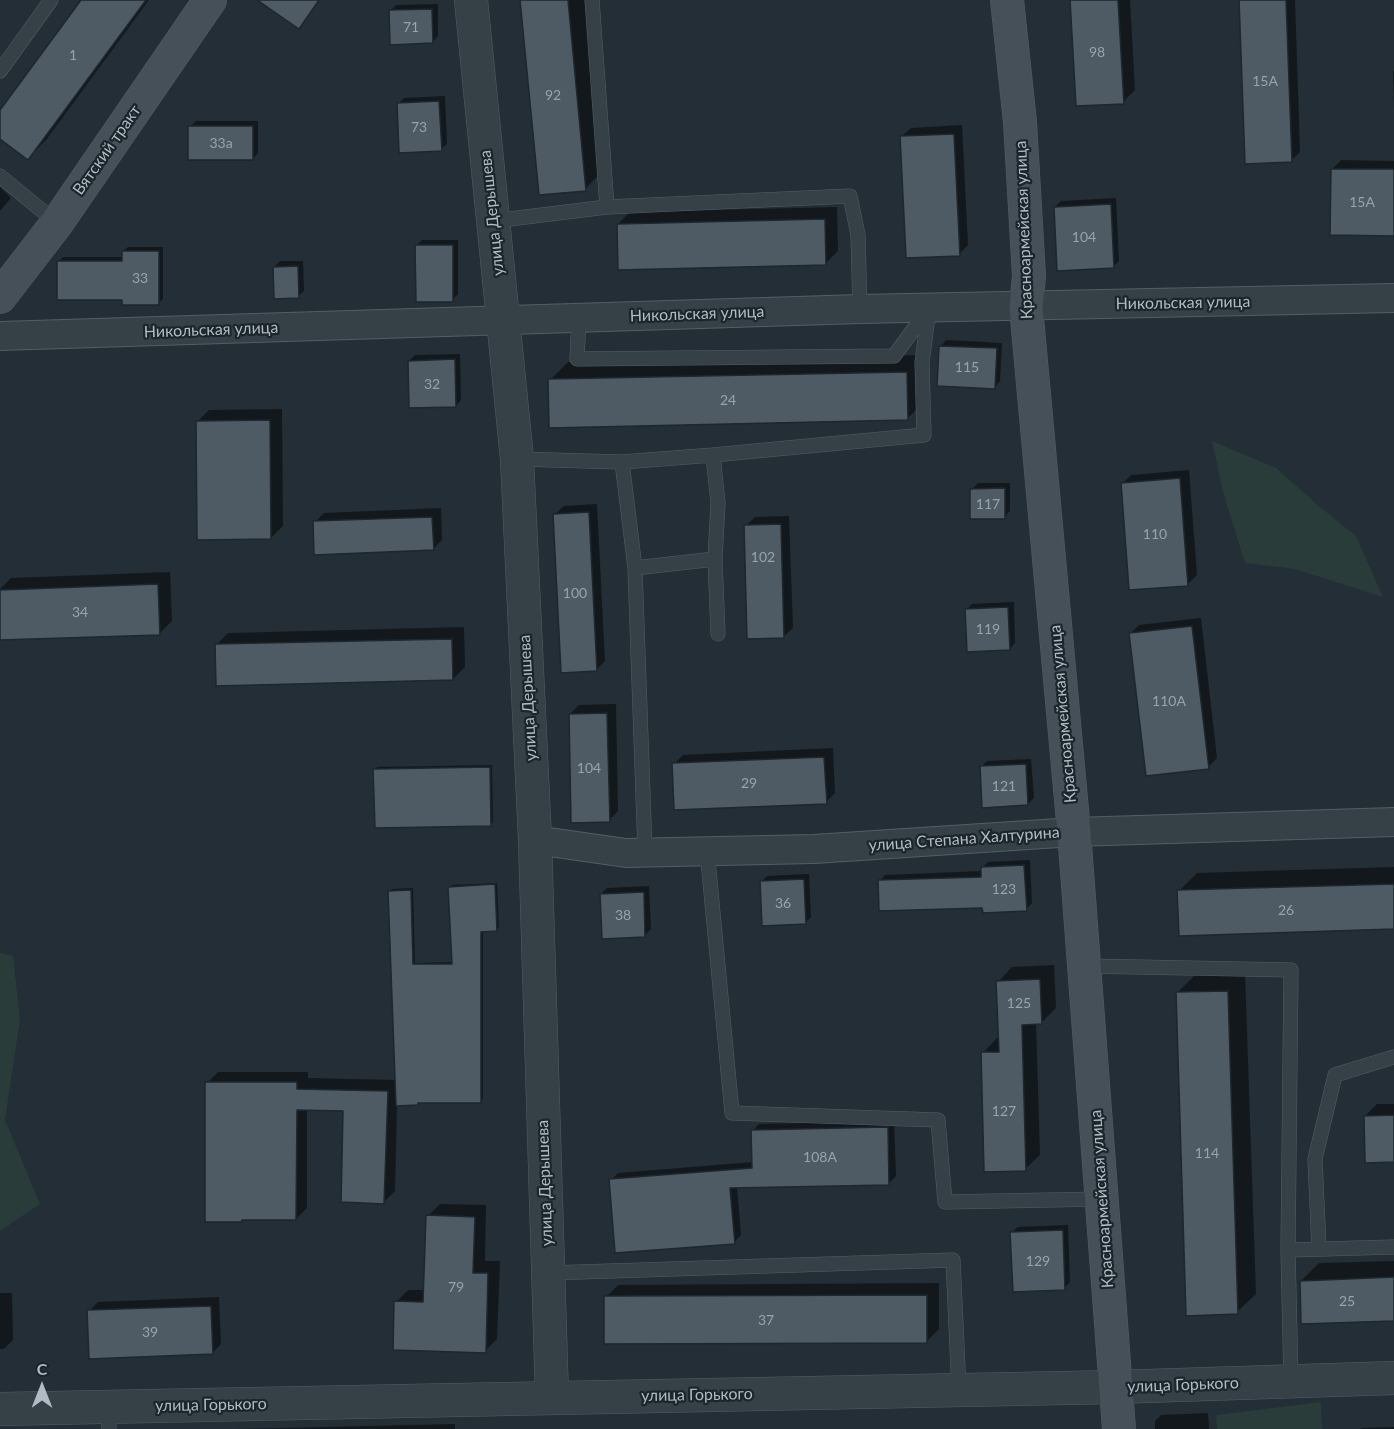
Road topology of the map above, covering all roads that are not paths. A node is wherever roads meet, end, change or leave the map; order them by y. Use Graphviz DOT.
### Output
graph roads {
  1 [pos="51,0"];
  2 [pos="210,0"];
  3 [pos="471,0"];
  4 [pos="592,0"];
  5 [pos="1007,0"];
  6 [pos="0,71"];
  7 [pos="0,176"];
  8 [pos="607,207"];
  9 [pos="493,221"];
  10 [pos="57,223"];
  11 [pos="0,297"];
  12 [pos="1394,298"];
  13 [pos="1026,307"];
  14 [pos="929,308"];
  15 [pos="860,309"];
  16 [pos="579,317"];
  17 [pos="503,321"];
  18 [pos="0,336"];
  19 [pos="713,455"];
  20 [pos="517,459"];
  21 [pos="622,462"];
  22 [pos="715,559"];
  23 [pos="635,568"];
  24 [pos="718,634"];
  25 [pos="1394,822"];
  26 [pos="1074,832"];
  27 [pos="534,840"];
  28 [pos="707,850"];
  29 [pos="645,852"];
  30 [pos="1085,966"];
  31 [pos="1394,1057"];
  32 [pos="1102,1199"];
  33 [pos="1394,1247"];
  34 [pos="1319,1249"];
  35 [pos="1288,1250"];
  36 [pos="548,1273"];
  37 [pos="1394,1378"];
  38 [pos="1290,1381"];
  39 [pos="1116,1387"];
  40 [pos="958,1390"];
  41 [pos="552,1397"];
  42 [pos="0,1409"];
  43 [pos="108,1418"];
  44 [pos="1119,1429"];
  1 -- 6 [label="lane"];
  2 -- 10 [label="main road, Вятский тракт"];
  3 -- 9 [label="street, улица Дерышева"];
  4 -- 8 [label="lane"];
  5 -- 13 [label="main road, Красноармейская улица"];
  7 -- 10 [label="lane"];
  8 -- 9 [label="lane"];
  8 -- 15 [label="lane"];
  9 -- 17 [label="street, улица Дерышева"];
  10 -- 11 [label="main road, Вятский тракт"];
  12 -- 13 [label="street, Никольская улица"];
  13 -- 14 [label="street, Никольская улица"];
  13 -- 26 [label="main road, Красноармейская улица"];
  14 -- 15 [label="street, Никольская улица"];
  14 -- 16 [label="lane"];
  14 -- 19 [label="lane"];
  15 -- 16 [label="street, Никольская улица"];
  16 -- 17 [label="street, Никольская улица"];
  17 -- 18 [label="street, Никольская улица"];
  17 -- 20 [label="street, улица Дерышева"];
  19 -- 21 [label="lane"];
  19 -- 22 [label="lane"];
  20 -- 21 [label="lane"];
  20 -- 27 [label="street, улица Дерышева"];
  21 -- 23 [label="lane"];
  22 -- 23 [label="lane"];
  22 -- 24 [label="lane"];
  23 -- 29 [label="lane"];
  25 -- 26 [label="street, улица Степана Халтурина"];
  26 -- 28 [label="street, улица Степана Халтурина"];
  26 -- 30 [label="main road, Красноармейская улица"];
  27 -- 29 [label="street, улица Степана Халтурина"];
  27 -- 36 [label="street, улица Дерышева"];
  28 -- 29 [label="street, улица Степана Халтурина"];
  28 -- 32 [label="lane"];
  30 -- 32 [label="main road, Красноармейская улица"];
  30 -- 35 [label="lane"];
  31 -- 34 [label="lane"];
  32 -- 39 [label="main road, Красноармейская улица"];
  33 -- 34 [label="lane"];
  34 -- 35 [label="lane"];
  35 -- 38 [label="lane"];
  36 -- 40 [label="lane"];
  36 -- 41 [label="street, улица Дерышева"];
  37 -- 38 [label="street, улица Горького"];
  38 -- 39 [label="street, улица Горького"];
  39 -- 40 [label="street, улица Горького"];
  39 -- 44 [label="main road, Красноармейская улица"];
  40 -- 41 [label="street, улица Горького"];
  41 -- 43 [label="street, улица Горького"];
  42 -- 43 [label="street, улица Горького"];
}
